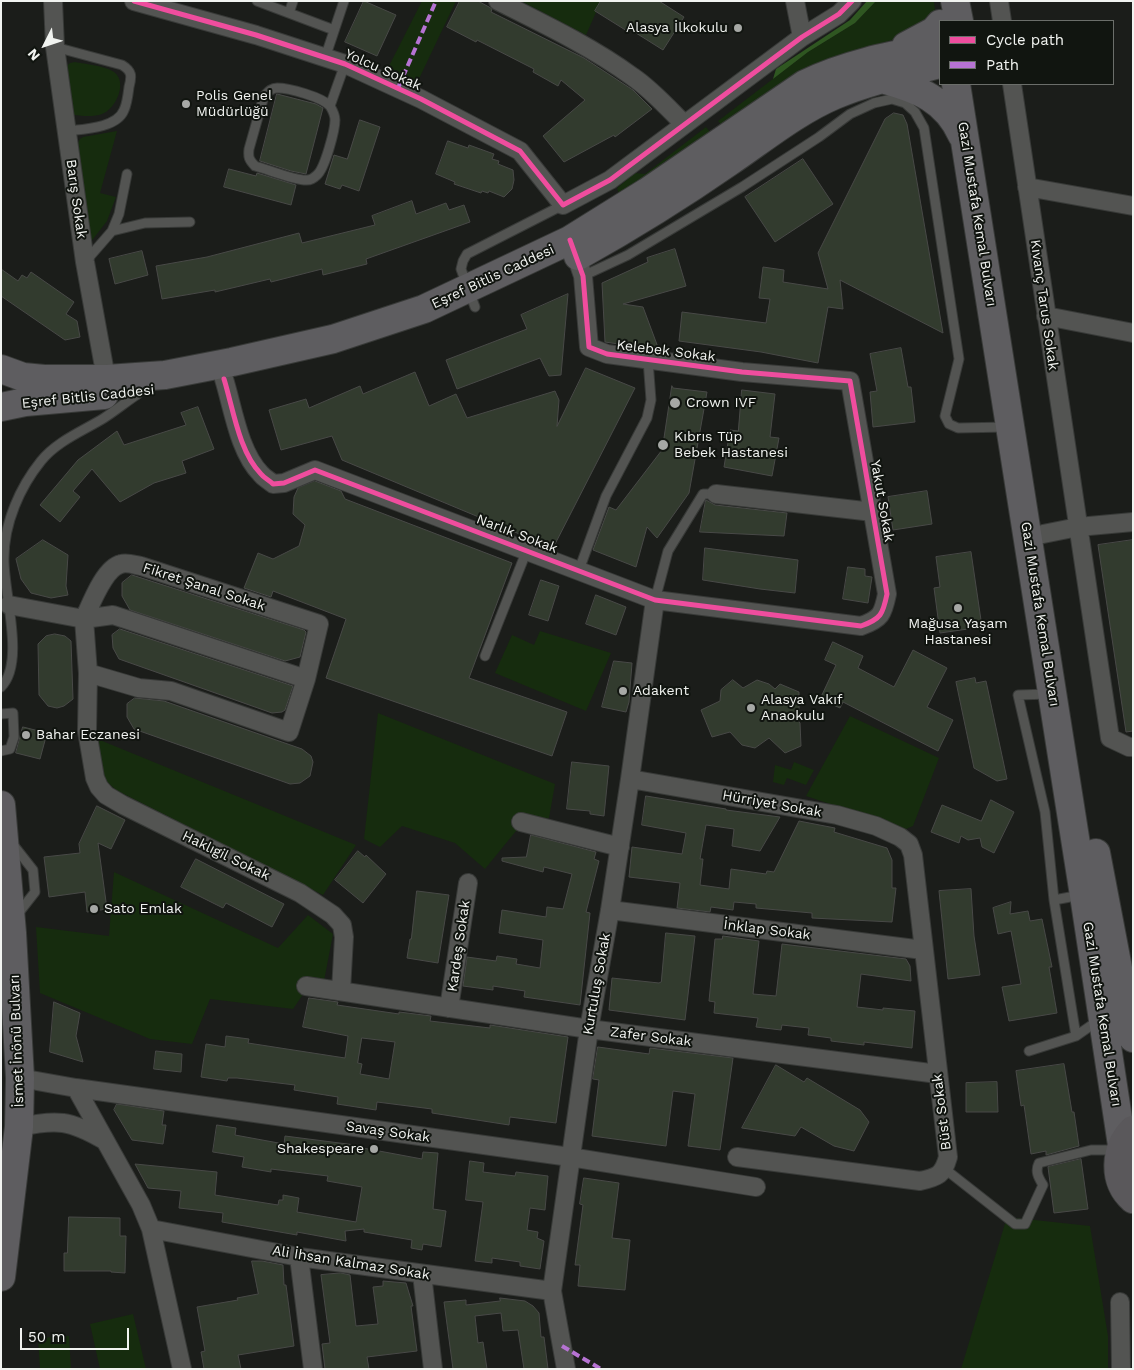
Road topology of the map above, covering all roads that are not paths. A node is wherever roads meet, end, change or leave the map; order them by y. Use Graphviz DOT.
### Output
graph roads {
  1 [pos="53,1"];
  2 [pos="134,1"];
  3 [pos="258,1"];
  4 [pos="293,1"];
  5 [pos="344,1"];
  6 [pos="498,1"];
  7 [pos="795,1"];
  8 [pos="852,1"];
  9 [pos="999,1"];
  10 [pos="289,13"];
  11 [pos="1002,20"];
  12 [pos="939,25"];
  13 [pos="334,30"];
  14 [pos="802,37"];
  15 [pos="939,46"];
  16 [pos="55,48"];
  17 [pos="325,58"];
  18 [pos="345,64"];
  19 [pos="939,64"];
  20 [pos="883,68"];
  21 [pos="956,85"];
  22 [pos="969,85"];
  23 [pos="1012,85"];
  24 [pos="330,106"];
  25 [pos="684,124"];
  26 [pos="67,131"];
  27 [pos="966,144"];
  28 [pos="127,174"];
  29 [pos="1027,187"];
  30 [pos="590,192"];
  31 [pos="562,205"];
  32 [pos="1133,206"];
  33 [pos="605,219"];
  34 [pos="190,222"];
  35 [pos="112,231"];
  36 [pos="577,258"];
  37 [pos="85,262"];
  38 [pos="472,298"];
  39 [pos="1046,316"];
  40 [pos="1133,333"];
  41 [pos="648,360"];
  42 [pos="1,369"];
  43 [pos="224,379"];
  44 [pos="850,381"];
  45 [pos="108,387"];
  46 [pos="138,394"];
  47 [pos="1,407"];
  48 [pos="1010,427"];
  49 [pos="716,494"];
  50 [pos="873,512"];
  51 [pos="1133,522"];
  52 [pos="1078,527"];
  53 [pos="1043,534"];
  54 [pos="527,550"];
  55 [pos="579,570"];
  56 [pos="655,600"];
  57 [pos="9,605"];
  58 [pos="84,619"];
  59 [pos="875,622"];
  60 [pos="485,656"];
  61 [pos="88,673"];
  62 [pos="306,679"];
  63 [pos="1,687"];
  64 [pos="1,714"];
  65 [pos="1133,746"];
  66 [pos="1,751"];
  67 [pos="630,780"];
  68 [pos="1,805"];
  69 [pos="1058,812"];
  70 [pos="521,822"];
  71 [pos="908,844"];
  72 [pos="620,847"];
  73 [pos="468,883"];
  74 [pos="1094,894"];
  75 [pos="1054,900"];
  76 [pos="610,910"];
  77 [pos="923,950"];
  78 [pos="306,986"];
  79 [pos="342,991"];
  80 [pos="449,1008"];
  81 [pos="1103,1017"];
  82 [pos="589,1029"];
  83 [pos="1076,1036"];
  84 [pos="1133,1038"];
  85 [pos="1029,1051"];
  86 [pos="938,1074"];
  87 [pos="20,1078"];
  88 [pos="76,1088"];
  89 [pos="19,1127"];
  90 [pos="104,1141"];
  91 [pos="1125,1142"];
  92 [pos="570,1157"];
  93 [pos="944,1169"];
  94 [pos="726,1182"];
  95 [pos="756,1187"];
  96 [pos="1133,1199"];
  97 [pos="151,1229"];
  98 [pos="299,1257"];
  99 [pos="422,1274"];
  100 [pos="1,1277"];
  101 [pos="552,1291"];
  102 [pos="1120,1302"];
  103 [pos="182,1369"];
  104 [pos="313,1369"];
  105 [pos="433,1369"];
  106 [pos="566,1369"];
  107 [pos="1121,1369"];
  1 -- 16 [label="street, Barış Sokak"];
  2 -- 17 [label="street, Yolcu Sokak"];
  3 -- 10 [label="lane"];
  4 -- 10 [label="lane"];
  5 -- 13 [label="lane"];
  6 -- 25 [label="street"];
  7 -- 14 [label="street"];
  8 -- 14 [label="street"];
  9 -- 11 [label="street"];
  10 -- 13 [label="lane"];
  12 -- 20 [label="main road"];
  13 -- 17 [label="lane"];
  14 -- 25 [label="street"];
  15 -- 20 [label="main road, Eşref Bitlis Caddesi"];
  16 -- 26 [label="street, Barış Sokak"];
  16 -- 26 [label="lane"];
  17 -- 18 [label="street, Yolcu Sokak"];
  18 -- 24 [label="lane"];
  18 -- 31 [label="street, Yolcu Sokak"];
  19 -- 20 [label="main road, Eşref Bitlis Caddesi"];
  20 -- 27 [label="main road"];
  20 -- 33 [label="main road, Eşref Bitlis Caddesi"];
  20 -- 36 [label="main road, Eşref Bitlis Caddesi"];
  21 -- 27 [label="main road, Gazi Mustafa Kemal Bulvarı"];
  22 -- 53 [label="main road, Gazi Mustafa Kemal Bulvarı"];
  23 -- 29 [label="street, Kıvanç Tarus Sokak"];
  24 -- 24 [label="lane"];
  25 -- 30 [label="street"];
  26 -- 37 [label="street, Barış Sokak"];
  27 -- 48 [label="main road, Gazi Mustafa Kemal Bulvarı"];
  28 -- 35 [label="lane"];
  29 -- 32 [label="street"];
  29 -- 39 [label="street, Kıvanç Tarus Sokak"];
  30 -- 31 [label="street"];
  30 -- 33 [label="street"];
  31 -- 38 [label="lane"];
  33 -- 36 [label="main road, Eşref Bitlis Caddesi"];
  34 -- 35 [label="lane"];
  35 -- 37 [label="lane"];
  36 -- 38 [label="main road, Eşref Bitlis Caddesi"];
  36 -- 41 [label="street, Kelebek Sokak"];
  36 -- 48 [label="lane"];
  37 -- 45 [label="street, Barış Sokak"];
  38 -- 43 [label="main road, Eşref Bitlis Caddesi"];
  38 -- 45 [label="main road, Eşref Bitlis Caddesi"];
  39 -- 40 [label="street"];
  39 -- 52 [label="street, Kıvanç Tarus Sokak"];
  41 -- 44 [label="street, Kelebek Sokak"];
  41 -- 55 [label="lane"];
  42 -- 45 [label="main road, Eşref Bitlis Caddesi"];
  43 -- 46 [label="main road, Eşref Bitlis Caddesi"];
  43 -- 54 [label="street, Narlık Sokak"];
  44 -- 50 [label="street, Yakut Sokak"];
  45 -- 46 [label="main road, Eşref Bitlis Caddesi"];
  45 -- 47 [label="main road, Eşref Bitlis Caddesi"];
  46 -- 57 [label="lane"];
  48 -- 69 [label="main road, Gazi Mustafa Kemal Bulvarı"];
  49 -- 50 [label="street"];
  49 -- 56 [label="lane"];
  50 -- 59 [label="street, Yakut Sokak"];
  51 -- 52 [label="street"];
  52 -- 53 [label="street"];
  52 -- 65 [label="street, Kıvanç Tarus Sokak"];
  53 -- 74 [label="main road, Gazi Mustafa Kemal Bulvarı"];
  54 -- 55 [label="street, Narlık Sokak"];
  54 -- 60 [label="lane"];
  55 -- 56 [label="street, Narlık Sokak"];
  56 -- 59 [label="street, Narlık Sokak"];
  56 -- 67 [label="street, Kurtuluş Sokak"];
  57 -- 58 [label="street"];
  57 -- 63 [label="lane"];
  58 -- 61 [label="street, Haklıgil Sokak"];
  58 -- 62 [label="street"];
  58 -- 62 [label="street, Fikret Şanal Sokak"];
  61 -- 62 [label="street, Fikret Şanal Sokak"];
  61 -- 79 [label="street, Haklıgil Sokak"];
  64 -- 66 [label="lane"];
  67 -- 71 [label="street, Hürriyet Sokak"];
  67 -- 72 [label="street, Kurtuluş Sokak"];
  68 -- 87 [label="main road, İsmet İnönü Bulvarı"];
  69 -- 74 [label="main road, Gazi Mustafa Kemal Bulvarı"];
  69 -- 75 [label="lane"];
  70 -- 72 [label="street"];
  71 -- 77 [label="street, Büst Sokak"];
  72 -- 76 [label="street, Kurtuluş Sokak"];
  73 -- 80 [label="street, Kardeş Sokak"];
  74 -- 75 [label="lane"];
  74 -- 81 [label="main road, Gazi Mustafa Kemal Bulvarı"];
  74 -- 84 [label="main road, Gazi Mustafa Kemal Bulvarı"];
  75 -- 83 [label="lane"];
  76 -- 77 [label="street, İnklap Sokak"];
  76 -- 82 [label="street, Kurtuluş Sokak"];
  77 -- 86 [label="street, Büst Sokak"];
  78 -- 79 [label="street, Zafer Sokak"];
  79 -- 80 [label="street, Zafer Sokak"];
  80 -- 82 [label="street, Zafer Sokak"];
  81 -- 83 [label="lane"];
  81 -- 91 [label="main road, Gazi Mustafa Kemal Bulvarı"];
  82 -- 86 [label="street, Zafer Sokak"];
  82 -- 92 [label="street, Kurtuluş Sokak"];
  83 -- 85 [label="lane"];
  86 -- 93 [label="street, Büst Sokak"];
  87 -- 88 [label="street, Savaş Sokak"];
  87 -- 89 [label="main road, İsmet İnönü Bulvarı"];
  88 -- 90 [label="street"];
  88 -- 92 [label="street, Savaş Sokak"];
  89 -- 90 [label="street"];
  89 -- 100 [label="main road, İsmet İnönü Bulvarı"];
  90 -- 97 [label="street"];
  91 -- 93 [label="lane"];
  91 -- 96 [label="highway"];
  92 -- 94 [label="street, Savaş Sokak"];
  92 -- 101 [label="street, Kurtuluş Sokak"];
  93 -- 94 [label="street, Büst Sokak"];
  94 -- 95 [label="street, Savaş Sokak"];
  97 -- 98 [label="street, Ali İhsan Kalmaz Sokak"];
  97 -- 103 [label="street"];
  98 -- 99 [label="street, Ali İhsan Kalmaz Sokak"];
  98 -- 104 [label="street"];
  99 -- 101 [label="street, Ali İhsan Kalmaz Sokak"];
  99 -- 105 [label="street"];
  101 -- 106 [label="street, Kurtuluş Sokak"];
  102 -- 107 [label="street"];
}
